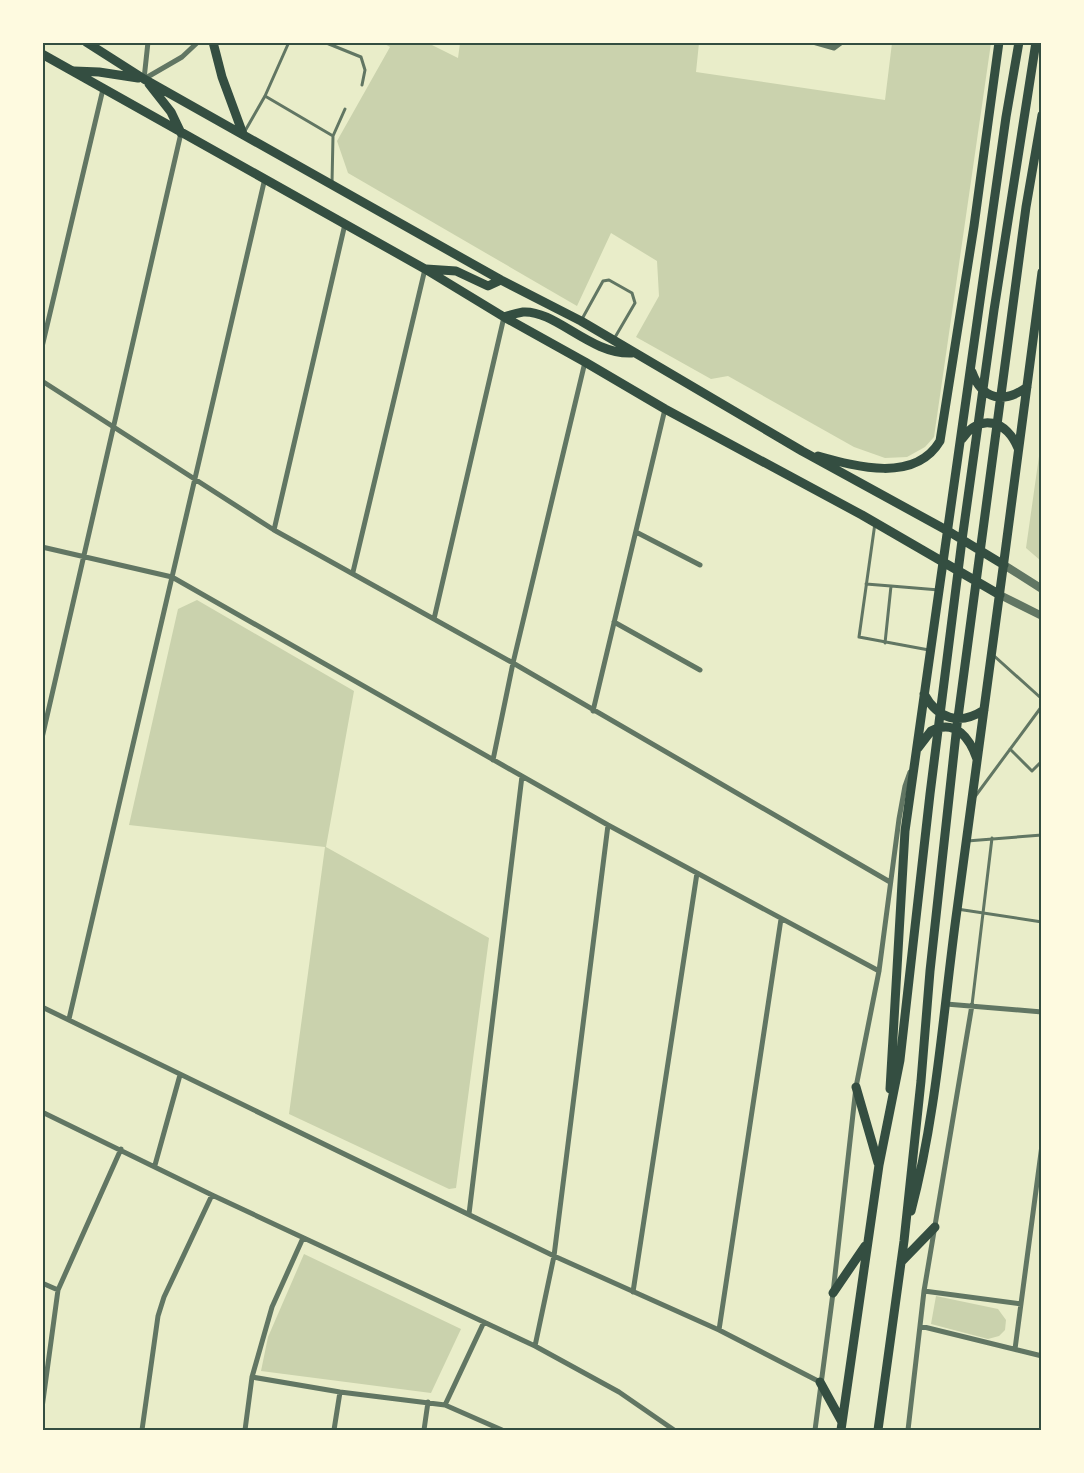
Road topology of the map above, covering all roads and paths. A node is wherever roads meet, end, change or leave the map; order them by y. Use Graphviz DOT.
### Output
graph roads {
  1 [pos="86,42"];
  2 [pos="148,42"];
  3 [pos="198,42"];
  4 [pos="213,42"];
  5 [pos="289,42"];
  6 [pos="324,42"];
  7 [pos="813,42"];
  8 [pos="842,42"];
  9 [pos="999,42"];
  10 [pos="1019,42"];
  11 [pos="1036,42"];
  12 [pos="42,54"];
  13 [pos="71,71"];
  14 [pos="144,79"];
  15 [pos="362,85"];
  16 [pos="103,89"];
  17 [pos="265,96"];
  18 [pos="345,109"];
  19 [pos="1042,115"];
  20 [pos="181,133"];
  21 [pos="243,134"];
  22 [pos="333,136"];
  23 [pos="264,178"];
  24 [pos="332,184"];
  25 [pos="345,223"];
  26 [pos="425,269"];
  27 [pos="1042,272"];
  28 [pos="501,280"];
  29 [pos="504,317"];
  30 [pos="582,321"];
  31 [pos="613,339"];
  32 [pos="42,347"];
  33 [pos="633,352"];
  34 [pos="585,362"];
  35 [pos="971,369"];
  36 [pos="42,382"];
  37 [pos="1027,387"];
  38 [pos="665,409"];
  39 [pos="115,426"];
  40 [pos="960,442"];
  41 [pos="1018,448"];
  42 [pos="802,451"];
  43 [pos="196,479"];
  44 [pos="875,523"];
  45 [pos="274,530"];
  46 [pos="948,531"];
  47 [pos="636,532"];
  48 [pos="42,547"];
  49 [pos="83,556"];
  50 [pos="943,562"];
  51 [pos="700,565"];
  52 [pos="1004,566"];
  53 [pos="353,572"];
  54 [pos="172,577"];
  55 [pos="866,584"];
  56 [pos="891,586"];
  57 [pos="1042,589"];
  58 [pos="939,590"];
  59 [pos="1000,594"];
  60 [pos="1042,616"];
  61 [pos="434,619"];
  62 [pos="614,622"];
  63 [pos="885,643"];
  64 [pos="930,650"];
  65 [pos="992,653"];
  66 [pos="513,663"];
  67 [pos="700,670"];
  68 [pos="924,694"];
  69 [pos="1042,699"];
  70 [pos="1042,706"];
  71 [pos="593,710"];
  72 [pos="984,710"];
  73 [pos="42,738"];
  74 [pos="1010,749"];
  75 [pos="916,750"];
  76 [pos="493,760"];
  77 [pos="915,760"];
  78 [pos="1042,761"];
  79 [pos="977,762"];
  80 [pos="522,776"];
  81 [pos="972,801"];
  82 [pos="608,825"];
  83 [pos="1042,835"];
  84 [pos="992,838"];
  85 [pos="966,841"];
  86 [pos="697,873"];
  87 [pos="890,882"];
  88 [pos="957,909"];
  89 [pos="983,913"];
  90 [pos="780,919"];
  91 [pos="1042,922"];
  92 [pos="879,971"];
  93 [pos="946,1004"];
  94 [pos="972,1005"];
  95 [pos="42,1007"];
  96 [pos="1042,1012"];
  97 [pos="69,1019"];
  98 [pos="180,1075"];
  99 [pos="856,1087"];
  100 [pos="892,1100"];
  101 [pos="42,1112"];
  102 [pos="1042,1145"];
  103 [pos="121,1149"];
  104 [pos="155,1165"];
  105 [pos="879,1165"];
  106 [pos="212,1196"];
  107 [pos="469,1214"];
  108 [pos="935,1227"];
  109 [pos="303,1238"];
  110 [pos="904,1241"];
  111 [pos="867,1244"];
  112 [pos="554,1256"];
  113 [pos="901,1262"];
  114 [pos="42,1283"];
  115 [pos="58,1290"];
  116 [pos="924,1291"];
  117 [pos="633,1292"];
  118 [pos="833,1293"];
  119 [pos="1021,1304"];
  120 [pos="484,1322"];
  121 [pos="920,1326"];
  122 [pos="719,1330"];
  123 [pos="535,1346"];
  124 [pos="1015,1349"];
  125 [pos="1042,1356"];
  126 [pos="252,1377"];
  127 [pos="820,1382"];
  128 [pos="340,1392"];
  129 [pos="428,1402"];
  130 [pos="445,1405"];
  131 [pos="42,1408"];
  132 [pos="842,1426"];
  133 [pos="142,1430"];
  134 [pos="245,1430"];
  135 [pos="334,1430"];
  136 [pos="424,1430"];
  137 [pos="502,1430"];
  138 [pos="674,1430"];
  139 [pos="815,1430"];
  140 [pos="878,1430"];
  141 [pos="908,1430"];
  1 -- 14 [label="main road"];
  2 -- 14 [label="street"];
  3 -- 14 [label="street"];
  4 -- 21 [label="main road"];
  5 -- 17 [label="lane"];
  6 -- 15 [label="lane"];
  7 -- 8 [label="street"];
  9 -- 42 [label="main road"];
  10 -- 35 [label="main road"];
  11 -- 100 [label="main road"];
  12 -- 13 [label="main road"];
  13 -- 14 [label="main road"];
  13 -- 16 [label="main road"];
  14 -- 20 [label="main road"];
  14 -- 21 [label="main road"];
  16 -- 20 [label="main road"];
  16 -- 32 [label="street"];
  17 -- 21 [label="lane"];
  17 -- 22 [label="lane"];
  18 -- 22 [label="lane"];
  19 -- 110 [label="main road"];
  20 -- 23 [label="main road"];
  20 -- 39 [label="street"];
  21 -- 24 [label="main road"];
  22 -- 24 [label="lane"];
  23 -- 25 [label="main road"];
  23 -- 43 [label="street"];
  24 -- 28 [label="main road"];
  25 -- 26 [label="main road"];
  25 -- 45 [label="street"];
  26 -- 28 [label="main road"];
  26 -- 29 [label="main road"];
  26 -- 53 [label="street"];
  27 -- 37 [label="main road"];
  28 -- 30 [label="main road"];
  29 -- 33 [label="main road"];
  29 -- 34 [label="main road"];
  29 -- 61 [label="street"];
  30 -- 31 [label="main road"];
  30 -- 31 [label="lane"];
  31 -- 33 [label="main road"];
  33 -- 42 [label="main road"];
  34 -- 38 [label="main road"];
  34 -- 66 [label="street"];
  35 -- 37 [label="main road"];
  35 -- 40 [label="main road"];
  36 -- 39 [label="street"];
  37 -- 41 [label="main road"];
  38 -- 44 [label="main road"];
  38 -- 47 [label="street"];
  39 -- 43 [label="street"];
  39 -- 49 [label="street"];
  40 -- 41 [label="main road"];
  40 -- 46 [label="main road"];
  41 -- 52 [label="main road"];
  42 -- 46 [label="main road"];
  43 -- 45 [label="street"];
  43 -- 54 [label="street"];
  44 -- 50 [label="main road"];
  44 -- 55 [label="lane"];
  45 -- 53 [label="street"];
  46 -- 50 [label="main road"];
  46 -- 52 [label="main road"];
  47 -- 51 [label="street"];
  47 -- 62 [label="street"];
  48 -- 49 [label="street"];
  49 -- 54 [label="street"];
  49 -- 73 [label="street"];
  50 -- 58 [label="main road"];
  50 -- 59 [label="main road"];
  52 -- 57 [label="street"];
  52 -- 59 [label="main road"];
  53 -- 61 [label="street"];
  54 -- 76 [label="street"];
  54 -- 97 [label="street"];
  55 -- 56 [label="lane"];
  55 -- 63 [label="lane"];
  56 -- 58 [label="lane"];
  56 -- 63 [label="lane"];
  58 -- 64 [label="main road"];
  59 -- 60 [label="street"];
  59 -- 65 [label="main road"];
  61 -- 66 [label="street"];
  62 -- 67 [label="street"];
  62 -- 71 [label="street"];
  63 -- 64 [label="lane"];
  64 -- 68 [label="main road"];
  65 -- 69 [label="lane"];
  65 -- 72 [label="main road"];
  66 -- 71 [label="street"];
  66 -- 76 [label="street"];
  68 -- 72 [label="main road"];
  68 -- 75 [label="main road"];
  70 -- 74 [label="lane"];
  71 -- 87 [label="street"];
  72 -- 79 [label="main road"];
  74 -- 78 [label="lane"];
  74 -- 81 [label="lane"];
  75 -- 77 [label="main road"];
  75 -- 79 [label="main road"];
  76 -- 80 [label="street"];
  77 -- 87 [label="street"];
  77 -- 100 [label="main road"];
  79 -- 81 [label="main road"];
  80 -- 82 [label="street"];
  80 -- 107 [label="street"];
  81 -- 85 [label="main road"];
  82 -- 86 [label="street"];
  82 -- 112 [label="street"];
  83 -- 84 [label="lane"];
  84 -- 85 [label="lane"];
  84 -- 89 [label="lane"];
  85 -- 88 [label="main road"];
  86 -- 90 [label="street"];
  86 -- 117 [label="street"];
  87 -- 92 [label="street"];
  88 -- 89 [label="lane"];
  88 -- 93 [label="main road"];
  89 -- 91 [label="lane"];
  89 -- 94 [label="lane"];
  90 -- 92 [label="street"];
  90 -- 122 [label="street"];
  92 -- 99 [label="street"];
  93 -- 94 [label="street"];
  93 -- 110 [label="main road"];
  94 -- 96 [label="street"];
  94 -- 108 [label="street"];
  95 -- 97 [label="street"];
  97 -- 98 [label="street"];
  98 -- 104 [label="street"];
  98 -- 107 [label="street"];
  99 -- 105 [label="main road"];
  99 -- 118 [label="street"];
  100 -- 105 [label="main road"];
  101 -- 103 [label="street"];
  102 -- 119 [label="street"];
  103 -- 104 [label="street"];
  103 -- 115 [label="street"];
  104 -- 106 [label="street"];
  105 -- 111 [label="main road"];
  106 -- 109 [label="street"];
  106 -- 133 [label="street"];
  107 -- 112 [label="street"];
  108 -- 113 [label="main road"];
  108 -- 116 [label="street"];
  109 -- 120 [label="street"];
  109 -- 126 [label="street"];
  110 -- 113 [label="main road"];
  111 -- 118 [label="main road"];
  111 -- 132 [label="main road"];
  112 -- 117 [label="street"];
  112 -- 123 [label="street"];
  113 -- 140 [label="main road"];
  114 -- 115 [label="street"];
  115 -- 131 [label="street"];
  116 -- 119 [label="street"];
  116 -- 121 [label="street"];
  117 -- 122 [label="street"];
  118 -- 127 [label="street"];
  119 -- 124 [label="street"];
  120 -- 123 [label="street"];
  120 -- 130 [label="street"];
  121 -- 124 [label="street"];
  121 -- 141 [label="street"];
  122 -- 127 [label="street"];
  123 -- 138 [label="street"];
  124 -- 125 [label="street"];
  126 -- 128 [label="street"];
  126 -- 134 [label="street"];
  127 -- 132 [label="main road"];
  127 -- 139 [label="street"];
  128 -- 129 [label="street"];
  128 -- 135 [label="street"];
  129 -- 130 [label="street"];
  129 -- 136 [label="street"];
  130 -- 137 [label="street"];
}
